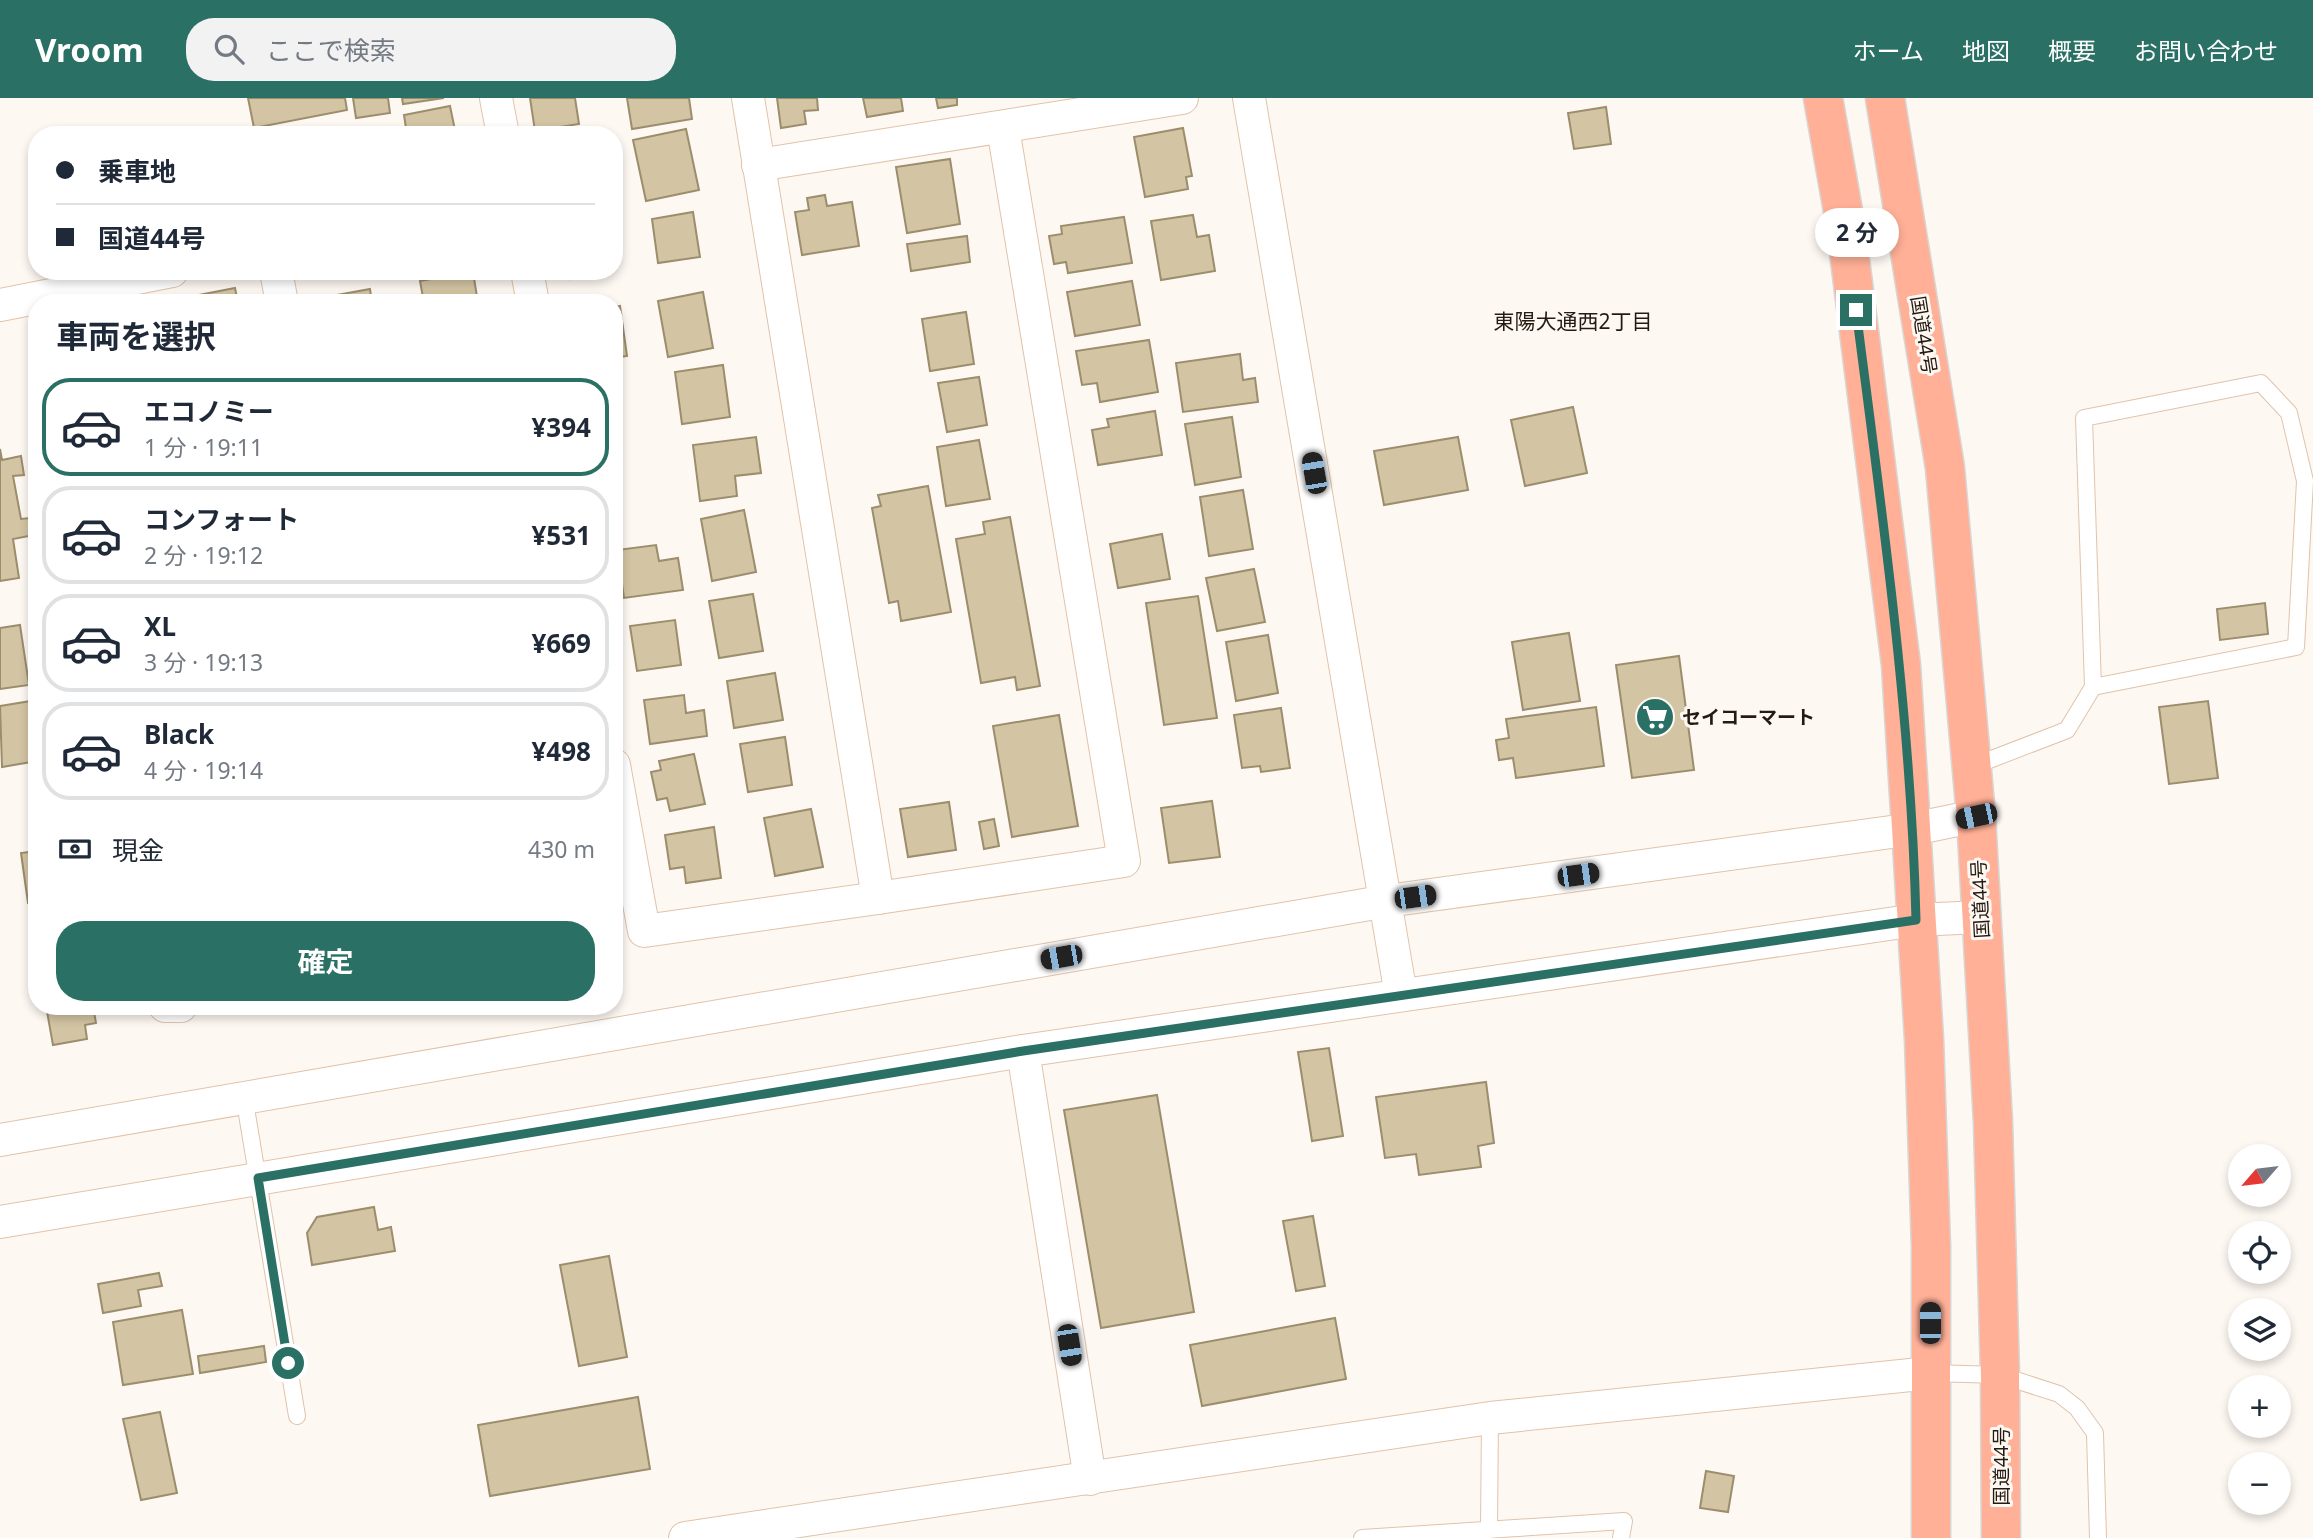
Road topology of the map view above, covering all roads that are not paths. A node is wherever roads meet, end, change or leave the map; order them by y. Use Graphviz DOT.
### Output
graph roads {
  1 [pos="496,98"];
  2 [pos="748,98"];
  3 [pos="1182,98"];
  4 [pos="1249,98"];
  5 [pos="1822,98"];
  6 [pos="1885,98"];
  7 [pos="501,126"];
  8 [pos="1003,128"];
  9 [pos="758,165"];
  10 [pos="138,280"];
  11 [pos="84,294"];
  12 [pos="0,304"];
  13 [pos="28,306"];
  14 [pos="2093,687"];
  15 [pos="1971,767"];
  16 [pos="1976,816"];
  17 [pos="623,817"];
  18 [pos="1913,829"];
  19 [pos="878,898"];
  20 [pos="1387,901"];
  21 [pos="1981,917"];
  22 [pos="1916,920"];
  23 [pos="1401,995"];
  24 [pos="1023,1051"];
  25 [pos="244,1096"];
  26 [pos="0,1140"];
  27 [pos="258,1178"];
  28 [pos="0,1222"];
  29 [pos="1930,1373"];
  30 [pos="2000,1375"];
  31 [pos="297,1416"];
  32 [pos="1490,1418"];
  33 [pos="1090,1479"];
  34 [pos="1489,1530"];
  35 [pos="1416,1536"];
  36 [pos="685,1538"];
  37 [pos="1362,1538"];
  38 [pos="1621,1538"];
  39 [pos="1931,1538"];
  40 [pos="2001,1538"];
  41 [pos="2098,1538"];
  1 -- 7 [label="street"];
  2 -- 9 [label="street"];
  3 -- 8 [label="street"];
  4 -- 20 [label="street"];
  5 -- 18 [label="highway"];
  6 -- 15 [label="highway, 国道44号"];
  8 -- 9 [label="street"];
  8 -- 19 [label="street"];
  9 -- 19 [label="street"];
  10 -- 11 [label="street"];
  12 -- 13 [label="street"];
  14 -- 14 [label="lane"];
  14 -- 15 [label="lane"];
  15 -- 16 [label="highway, 国道44号"];
  16 -- 18 [label="street"];
  16 -- 21 [label="highway, 国道44号"];
  17 -- 19 [label="street"];
  18 -- 20 [label="street"];
  18 -- 22 [label="highway"];
  20 -- 23 [label="street"];
  20 -- 25 [label="street"];
  21 -- 22 [label="street"];
  21 -- 30 [label="highway, 国道44号"];
  22 -- 23 [label="street"];
  22 -- 29 [label="highway"];
  23 -- 24 [label="street"];
  24 -- 27 [label="street"];
  24 -- 33 [label="street"];
  25 -- 26 [label="street"];
  25 -- 27 [label="lane"];
  27 -- 28 [label="street"];
  27 -- 31 [label="lane"];
  29 -- 30 [label="lane"];
  29 -- 32 [label="street"];
  29 -- 39 [label="highway"];
  30 -- 40 [label="highway, 国道44号"];
  30 -- 41 [label="lane"];
  32 -- 33 [label="street"];
  32 -- 34 [label="lane"];
  33 -- 36 [label="street"];
  34 -- 35 [label="lane"];
  34 -- 38 [label="lane"];
  35 -- 37 [label="lane"];
}
